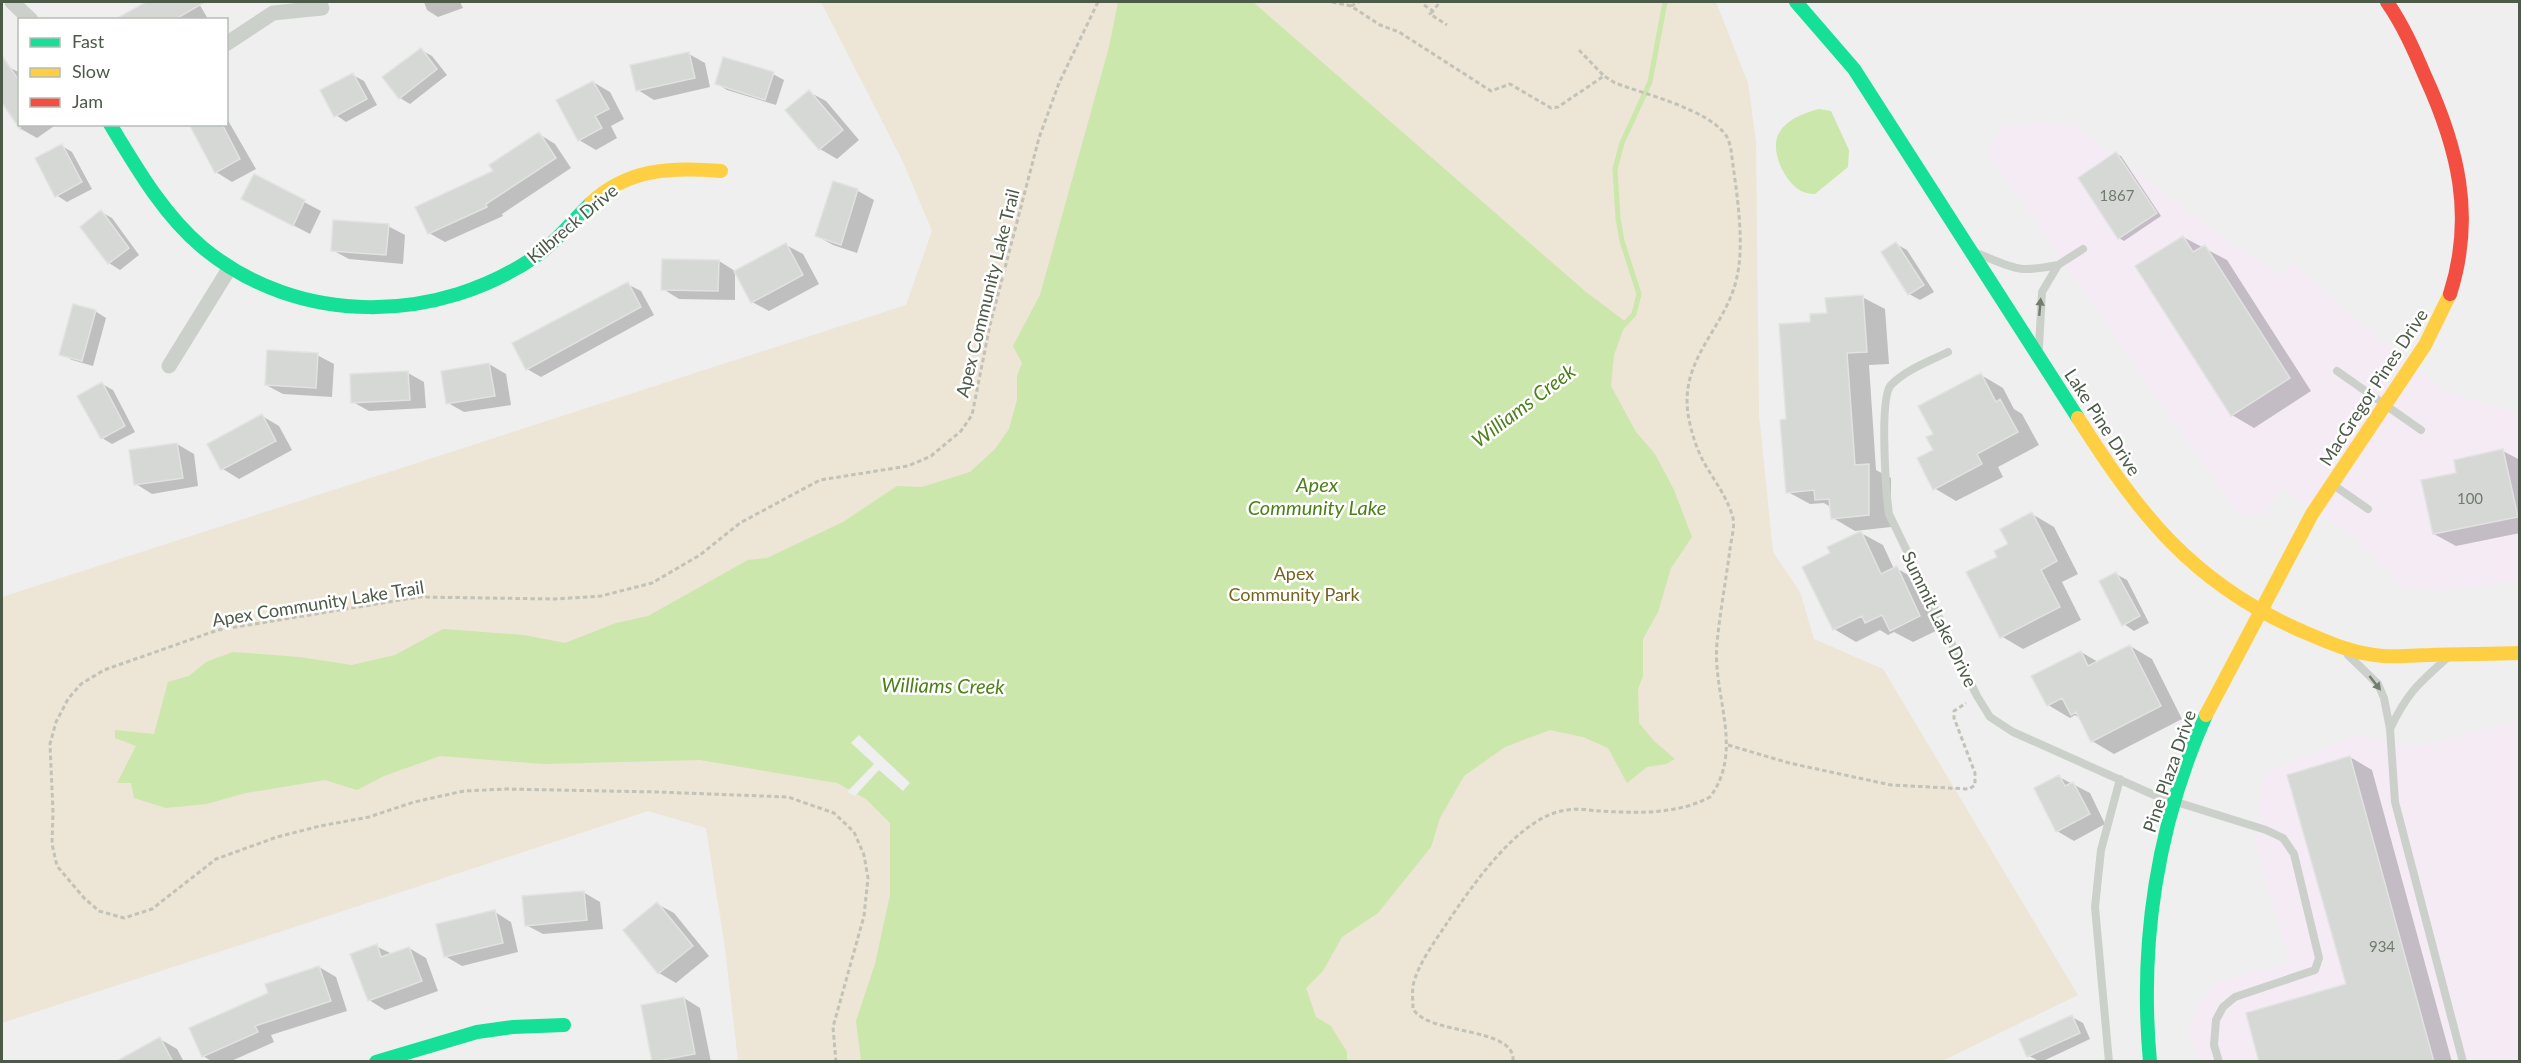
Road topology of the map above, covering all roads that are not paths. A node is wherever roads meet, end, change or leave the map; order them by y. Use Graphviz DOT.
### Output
graph roads {
  1 [pos="12,2"];
  2 [pos="1796,2"];
  3 [pos="2387,2"];
  4 [pos="322,8"];
  5 [pos="29,18"];
  6 [pos="228,43"];
  7 [pos="111,126"];
  8 [pos="721,171"];
  9 [pos="2083,249"];
  10 [pos="1972,251"];
  11 [pos="2058,265"];
  12 [pos="229,269"];
  13 [pos="1948,352"];
  14 [pos="2038,355"];
  15 [pos="169,366"];
  16 [pos="2337,371"];
  17 [pos="2385,405"];
  18 [pos="2421,430"];
  19 [pos="2331,483"];
  20 [pos="2368,509"];
  21 [pos="2260,612"];
  22 [pos="2340,648"];
  23 [pos="2520,653"];
  24 [pos="2450,656"];
  25 [pos="2390,729"];
  26 [pos="2120,779"];
  27 [pos="2174,801"];
  28 [pos="564,1024"];
  29 [pos="376,1062"];
  30 [pos="2109,1062"];
  31 [pos="2150,1062"];
  32 [pos="2219,1062"];
  33 [pos="2463,1062"];
  1 -- 5 [label="street"];
  2 -- 10 [label="street, Lake Pine Drive"];
  3 -- 17 [label="street, MacGregor Pines Drive"];
  4 -- 6 [label="street"];
  7 -- 12 [label="street, Kilbreck Drive"];
  8 -- 12 [label="street, Kilbreck Drive"];
  9 -- 11 [label="lane"];
  10 -- 11 [label="lane"];
  10 -- 14 [label="street, Lake Pine Drive"];
  14 -- 11 [label="lane, one-way"];
  12 -- 15 [label="street"];
  13 -- 26 [label="lane, Summit Lake Drive"];
  14 -- 21 [label="street, Lake Pine Drive"];
  16 -- 17 [label="lane"];
  17 -- 18 [label="lane"];
  17 -- 19 [label="street, MacGregor Pines Drive"];
  19 -- 20 [label="lane"];
  19 -- 21 [label="street, MacGregor Pines Drive"];
  21 -- 22 [label="street, Lake Pine Drive"];
  21 -- 27 [label="street, Pine Plaza Drive"];
  22 -- 24 [label="street, Lake Pine Drive"];
  22 -- 25 [label="lane, one-way"];
  23 -- 24 [label="street, Lake Pine Drive"];
  24 -- 25 [label="lane"];
  25 -- 33 [label="lane"];
  26 -- 27 [label="lane, Summit Lake Drive"];
  26 -- 30 [label="lane"];
  27 -- 31 [label="street, Pine Plaza Drive"];
  27 -- 32 [label="lane, Summit Lake Drive"];
  28 -- 29 [label="street"];
}
